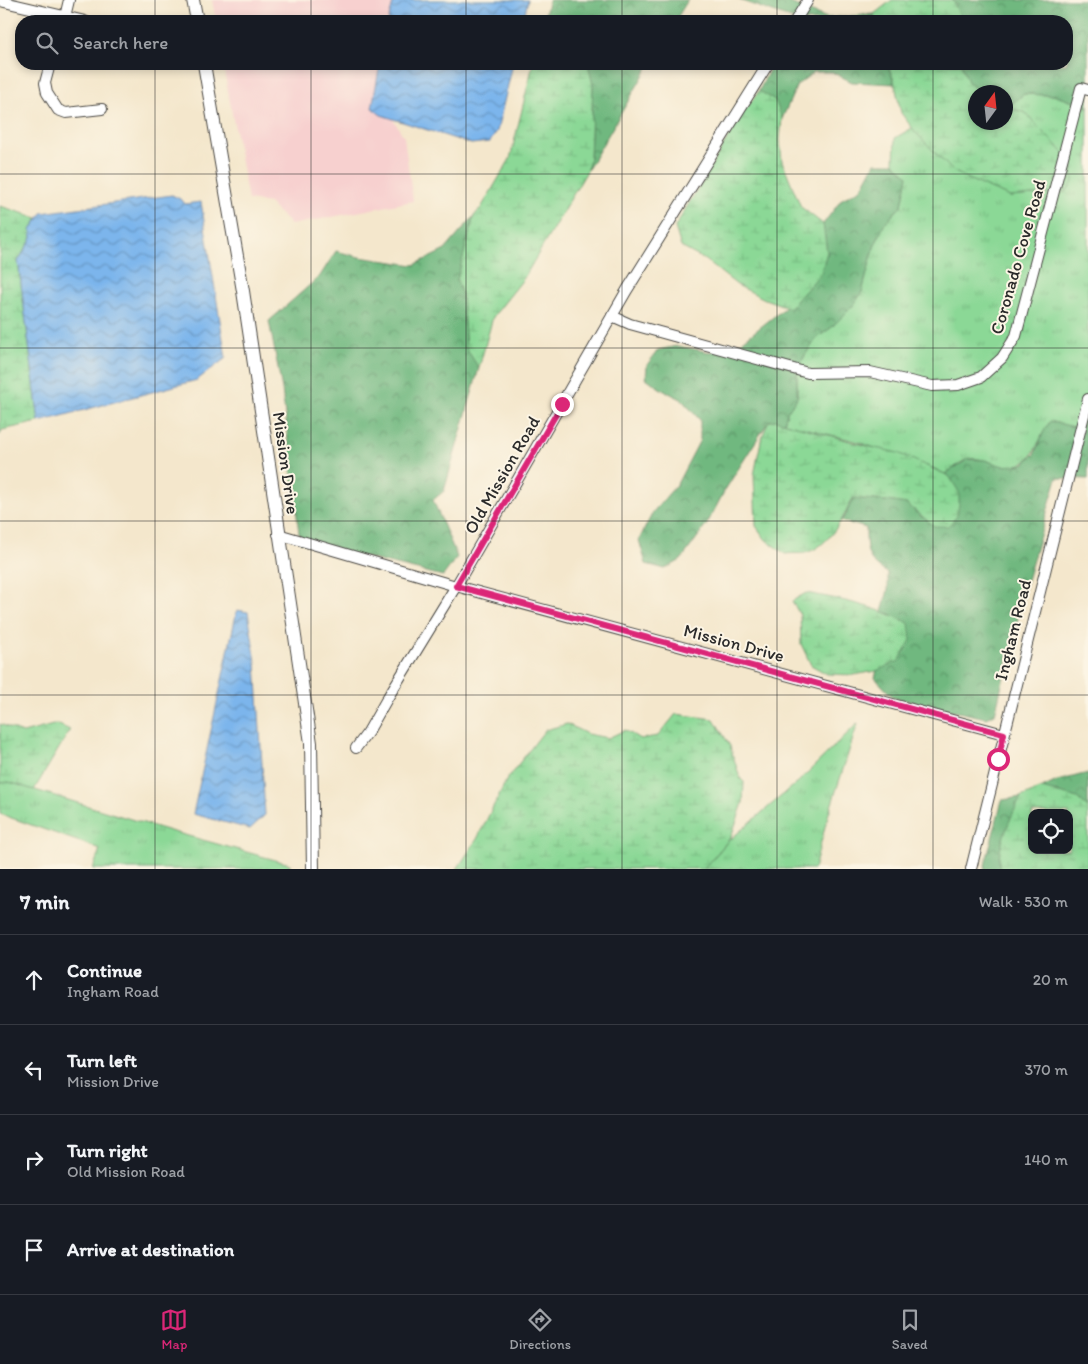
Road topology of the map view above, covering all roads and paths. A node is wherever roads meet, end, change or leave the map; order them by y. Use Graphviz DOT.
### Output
graph roads {
  1 [pos="69,0"];
  2 [pos="193,0"];
  3 [pos="808,0"];
  4 [pos="0,1"];
  5 [pos="50,15"];
  6 [pos="65,15"];
  7 [pos="196,15"];
  8 [pos="799,15"];
  9 [pos="48,70"];
  10 [pos="205,70"];
  11 [pos="764,70"];
  12 [pos="1085,89"];
  13 [pos="102,109"];
  14 [pos="612,316"];
  15 [pos="1088,399"];
  16 [pos="278,534"];
  17 [pos="456,586"];
  18 [pos="1004,734"];
  19 [pos="356,748"];
  20 [pos="313,869"];
  21 [pos="971,869"];
  1 -- 6 [label="street"];
  2 -- 7 [label="street"];
  3 -- 8 [label="street"];
  4 -- 5 [label="street"];
  9 -- 13 [label="street"];
  10 -- 16 [label="street, Mission Drive"];
  11 -- 14 [label="street, Old Mission Road"];
  12 -- 14 [label="street, Coronado Cove Road"];
  14 -- 17 [label="street, Old Mission Road"];
  15 -- 18 [label="street, Ingham Road"];
  16 -- 17 [label="street, Mission Drive"];
  16 -- 20 [label="street, Mission Drive"];
  17 -- 18 [label="street, Mission Drive"];
  17 -- 19 [label="street, Old Mission Road"];
  18 -- 21 [label="street, Ingham Road"];
}
